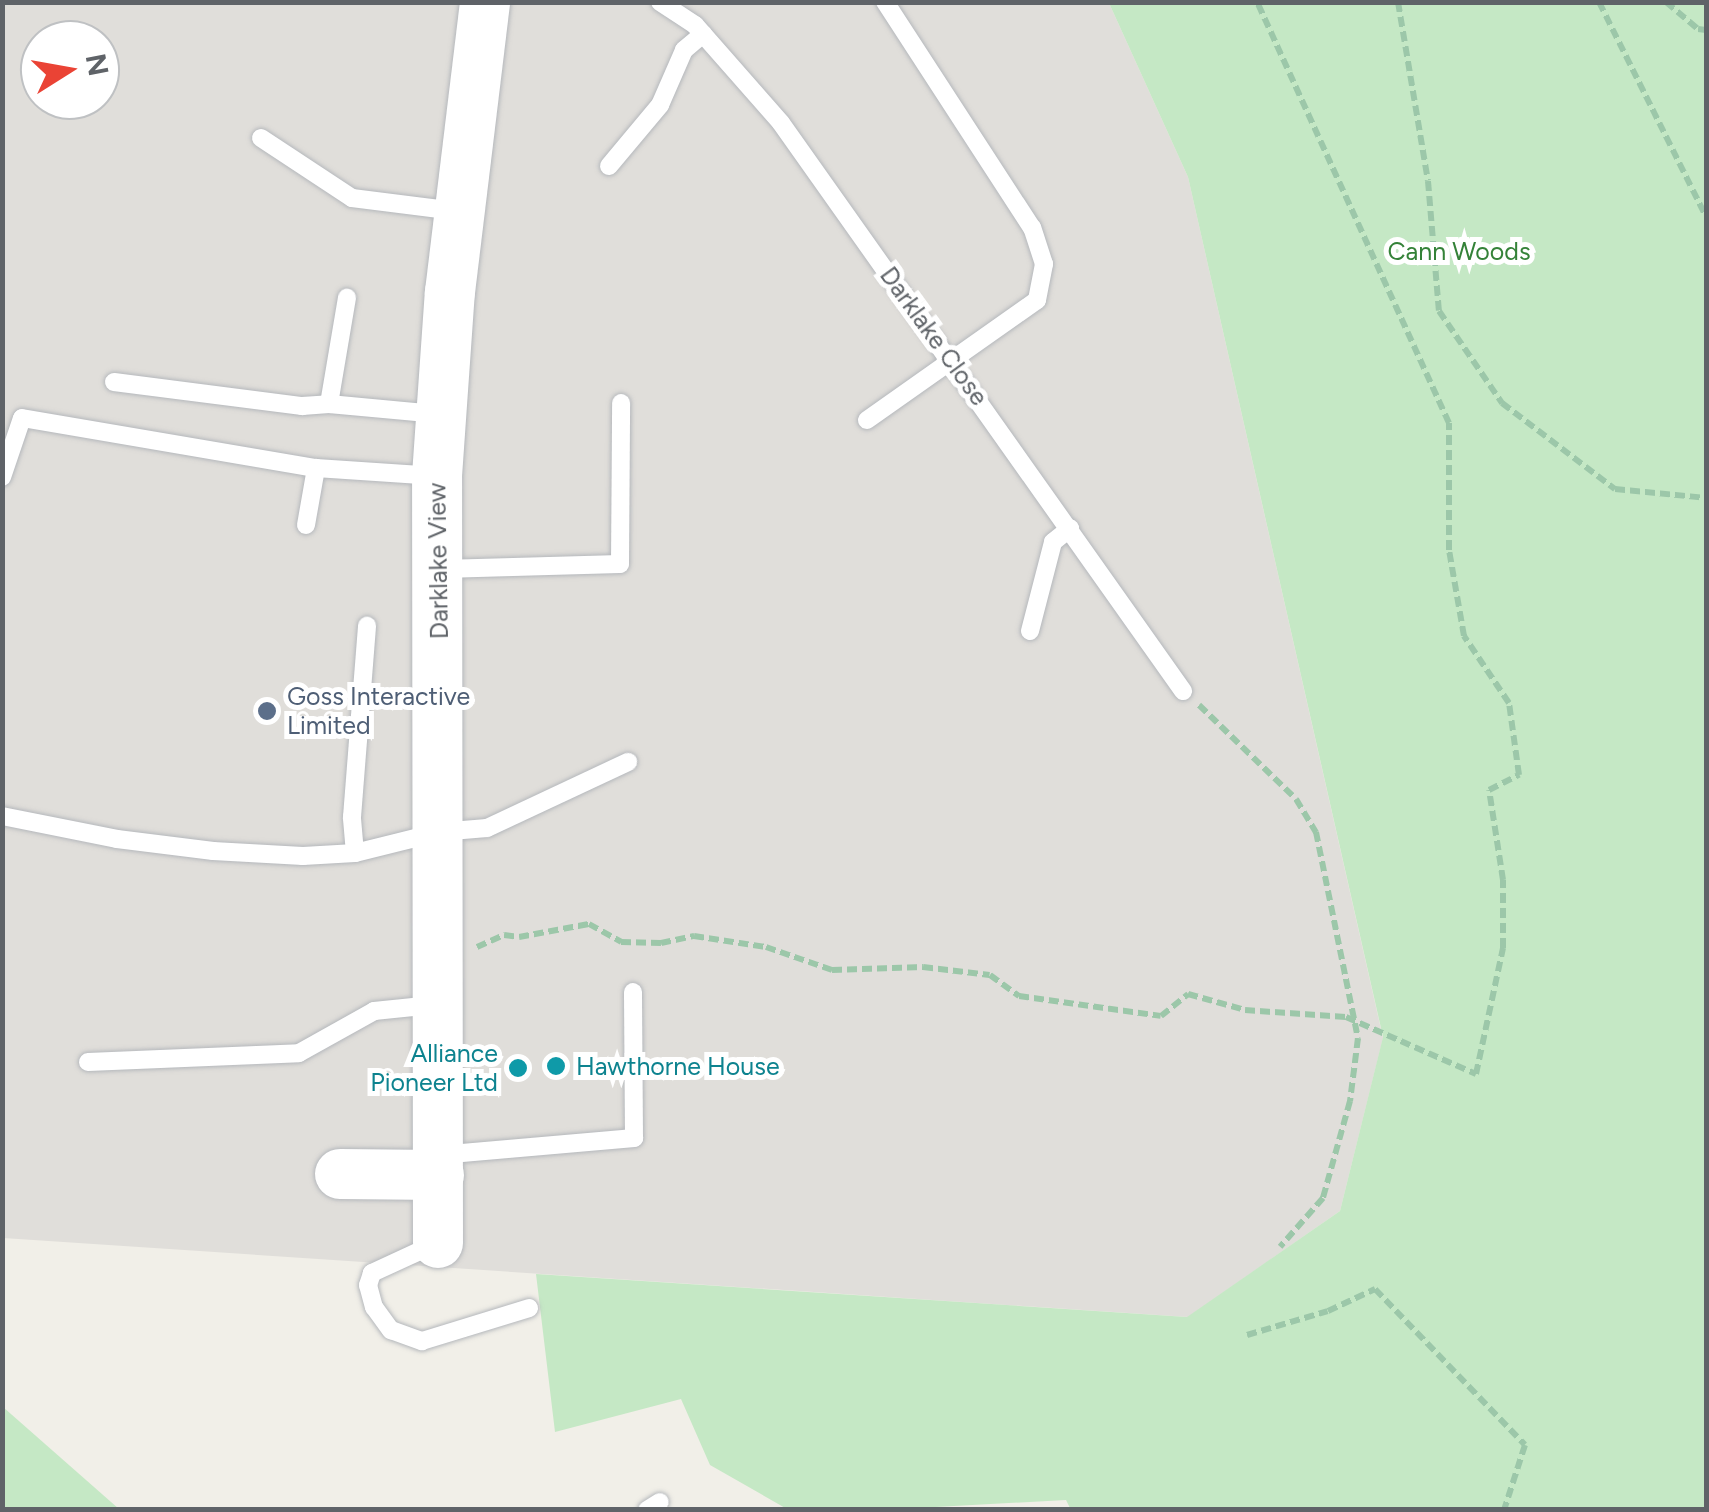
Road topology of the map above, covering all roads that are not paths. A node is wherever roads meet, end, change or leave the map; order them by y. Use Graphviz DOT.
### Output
graph roads {
  1 [pos="485,2"];
  2 [pos="660,2"];
  3 [pos="885,2"];
  4 [pos="703,34"];
  5 [pos="261,138"];
  6 [pos="609,166"];
  7 [pos="460,212"];
  8 [pos="347,298"];
  9 [pos="954,362"];
  10 [pos="114,382"];
  11 [pos="621,403"];
  12 [pos="329,404"];
  13 [pos="442,414"];
  14 [pos="868,420"];
  15 [pos="316,468"];
  16 [pos="436,476"];
  17 [pos="2,477"];
  18 [pos="306,526"];
  19 [pos="1070,528"];
  20 [pos="438,569"];
  21 [pos="367,626"];
  22 [pos="1030,632"];
  23 [pos="1184,691"];
  24 [pos="628,762"];
  25 [pos="2,816"];
  26 [pos="439,832"];
  27 [pos="355,853"];
  28 [pos="633,992"];
  29 [pos="439,993"];
  30 [pos="88,1062"];
  31 [pos="439,1165"];
  32 [pos="340,1174"];
  33 [pos="438,1243"];
  34 [pos="529,1308"];
  1 -- 7 [label="street, Darklake View"];
  2 -- 4 [label="lane, Darklake Close"];
  3 -- 9 [label="lane"];
  4 -- 6 [label="lane"];
  4 -- 9 [label="lane, Darklake Close"];
  5 -- 7 [label="lane"];
  7 -- 13 [label="street, Darklake View"];
  8 -- 12 [label="lane"];
  9 -- 14 [label="lane"];
  9 -- 19 [label="lane, Darklake Close"];
  10 -- 12 [label="lane"];
  11 -- 20 [label="lane"];
  12 -- 13 [label="lane"];
  13 -- 16 [label="street, Darklake View"];
  15 -- 16 [label="lane"];
  15 -- 17 [label="lane"];
  15 -- 18 [label="lane"];
  16 -- 20 [label="street, Darklake View"];
  19 -- 22 [label="lane"];
  19 -- 23 [label="lane, Darklake Close"];
  20 -- 26 [label="street, Darklake View"];
  21 -- 27 [label="lane"];
  24 -- 26 [label="lane"];
  25 -- 27 [label="lane"];
  26 -- 27 [label="lane"];
  26 -- 29 [label="street, Darklake View"];
  28 -- 31 [label="lane"];
  29 -- 30 [label="lane"];
  29 -- 31 [label="street, Darklake View"];
  31 -- 32 [label="street"];
  31 -- 33 [label="street, Darklake View"];
  33 -- 34 [label="lane"];
}
